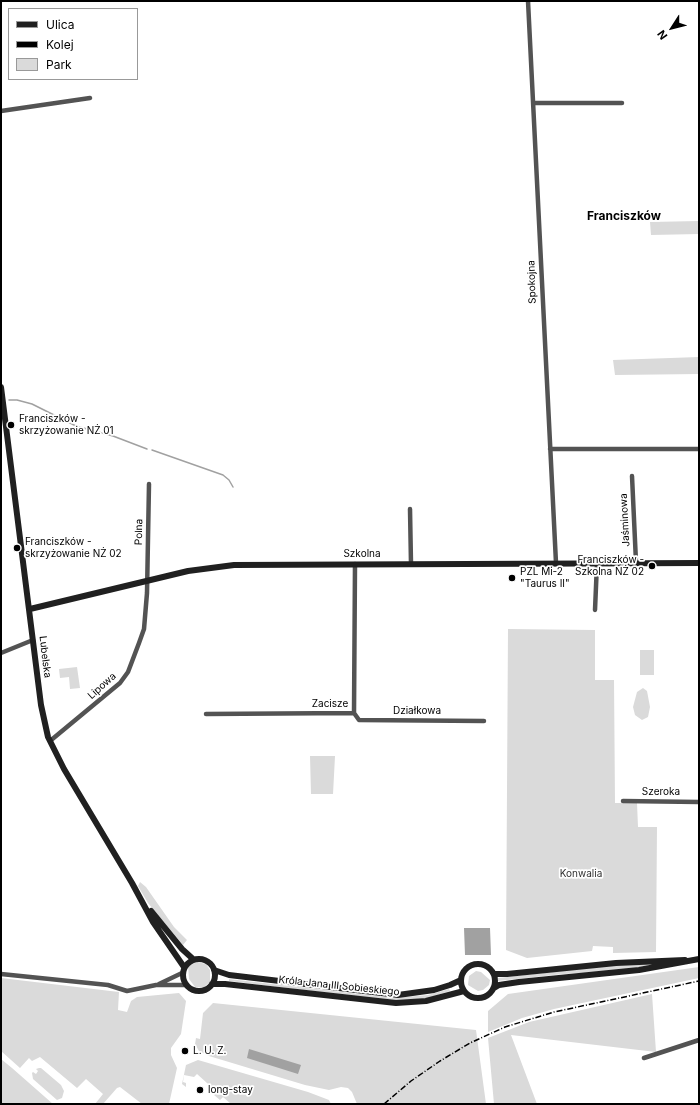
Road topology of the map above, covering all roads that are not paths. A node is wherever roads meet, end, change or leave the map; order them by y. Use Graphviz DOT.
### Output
graph roads {
  1 [pos="528,1"];
  2 [pos="90,98"];
  3 [pos="533,103"];
  4 [pos="622,103"];
  5 [pos="1,111"];
  6 [pos="1,388"];
  7 [pos="2,412"];
  8 [pos="550,449"];
  9 [pos="699,449"];
  10 [pos="632,476"];
  11 [pos="149,484"];
  12 [pos="410,509"];
  13 [pos="636,562"];
  14 [pos="556,563"];
  15 [pos="597,563"];
  16 [pos="699,563"];
  17 [pos="355,564"];
  18 [pos="410,564"];
  19 [pos="148,580"];
  20 [pos="30,609"];
  21 [pos="594,610"];
  22 [pos="33,640"];
  23 [pos="1,652"];
  24 [pos="354,713"];
  25 [pos="206,714"];
  26 [pos="484,721"];
  27 [pos="50,741"];
  28 [pos="624,801"];
  29 [pos="699,802"];
  30 [pos="144,904"];
  31 [pos="193,959"];
  32 [pos="699,959"];
  33 [pos="183,970"];
  34 [pos="214,970"];
  35 [pos="1,974"];
  36 [pos="494,974"];
  37 [pos="461,980"];
  38 [pos="186,984"];
  39 [pos="212,984"];
  40 [pos="156,985"];
  41 [pos="494,988"];
  42 [pos="464,992"];
  43 [pos="699,1040"];
  44 [pos="644,1058"];
  1 -- 3 [label="street, Spokojna"];
  2 -- 5 [label="street"];
  3 -- 4 [label="street"];
  3 -- 8 [label="street, Spokojna"];
  6 -- 7 [label="main road, Lubelska"];
  7 -- 20 [label="main road, Lubelska"];
  8 -- 9 [label="street"];
  8 -- 14 [label="street, Spokojna"];
  10 -- 13 [label="street, Jaśminowa"];
  11 -- 19 [label="street, Polna"];
  12 -- 18 [label="street"];
  13 -- 15 [label="main road, Szkolna"];
  13 -- 16 [label="main road, Szkolna"];
  14 -- 15 [label="main road, Szkolna"];
  14 -- 18 [label="main road, Szkolna"];
  15 -- 21 [label="street"];
  17 -- 18 [label="main road, Szkolna"];
  17 -- 19 [label="main road, Szkolna"];
  17 -- 24 [label="street, Zacisze"];
  19 -- 20 [label="main road, Szkolna"];
  19 -- 27 [label="street, Lipowa"];
  20 -- 22 [label="main road, Lubelska"];
  22 -- 23 [label="street"];
  22 -- 27 [label="main road, Lubelska"];
  24 -- 25 [label="street, Zacisze"];
  24 -- 26 [label="street, Działkowa"];
  27 -- 30 [label="main road, Lubelska"];
  28 -- 29 [label="street, Szeroka"];
  30 -- 31 [label="main road, Lubelska"];
  30 -- 33 [label="main road, Lubelska"];
  31 -- 33 [label="main road"];
  31 -- 34 [label="main road"];
  32 -- 36 [label="main road"];
  32 -- 41 [label="main road"];
  33 -- 38 [label="main road"];
  33 -- 40 [label="street"];
  34 -- 37 [label="main road, Króla Jana III Sobieskiego"];
  34 -- 39 [label="main road"];
  35 -- 40 [label="street"];
  36 -- 37 [label="main road"];
  36 -- 41 [label="main road"];
  37 -- 42 [label="main road"];
  38 -- 39 [label="main road"];
  38 -- 40 [label="street"];
  39 -- 42 [label="main road, Króla Jana III Sobieskiego"];
  41 -- 42 [label="main road"];
  43 -- 44 [label="street"];
}
